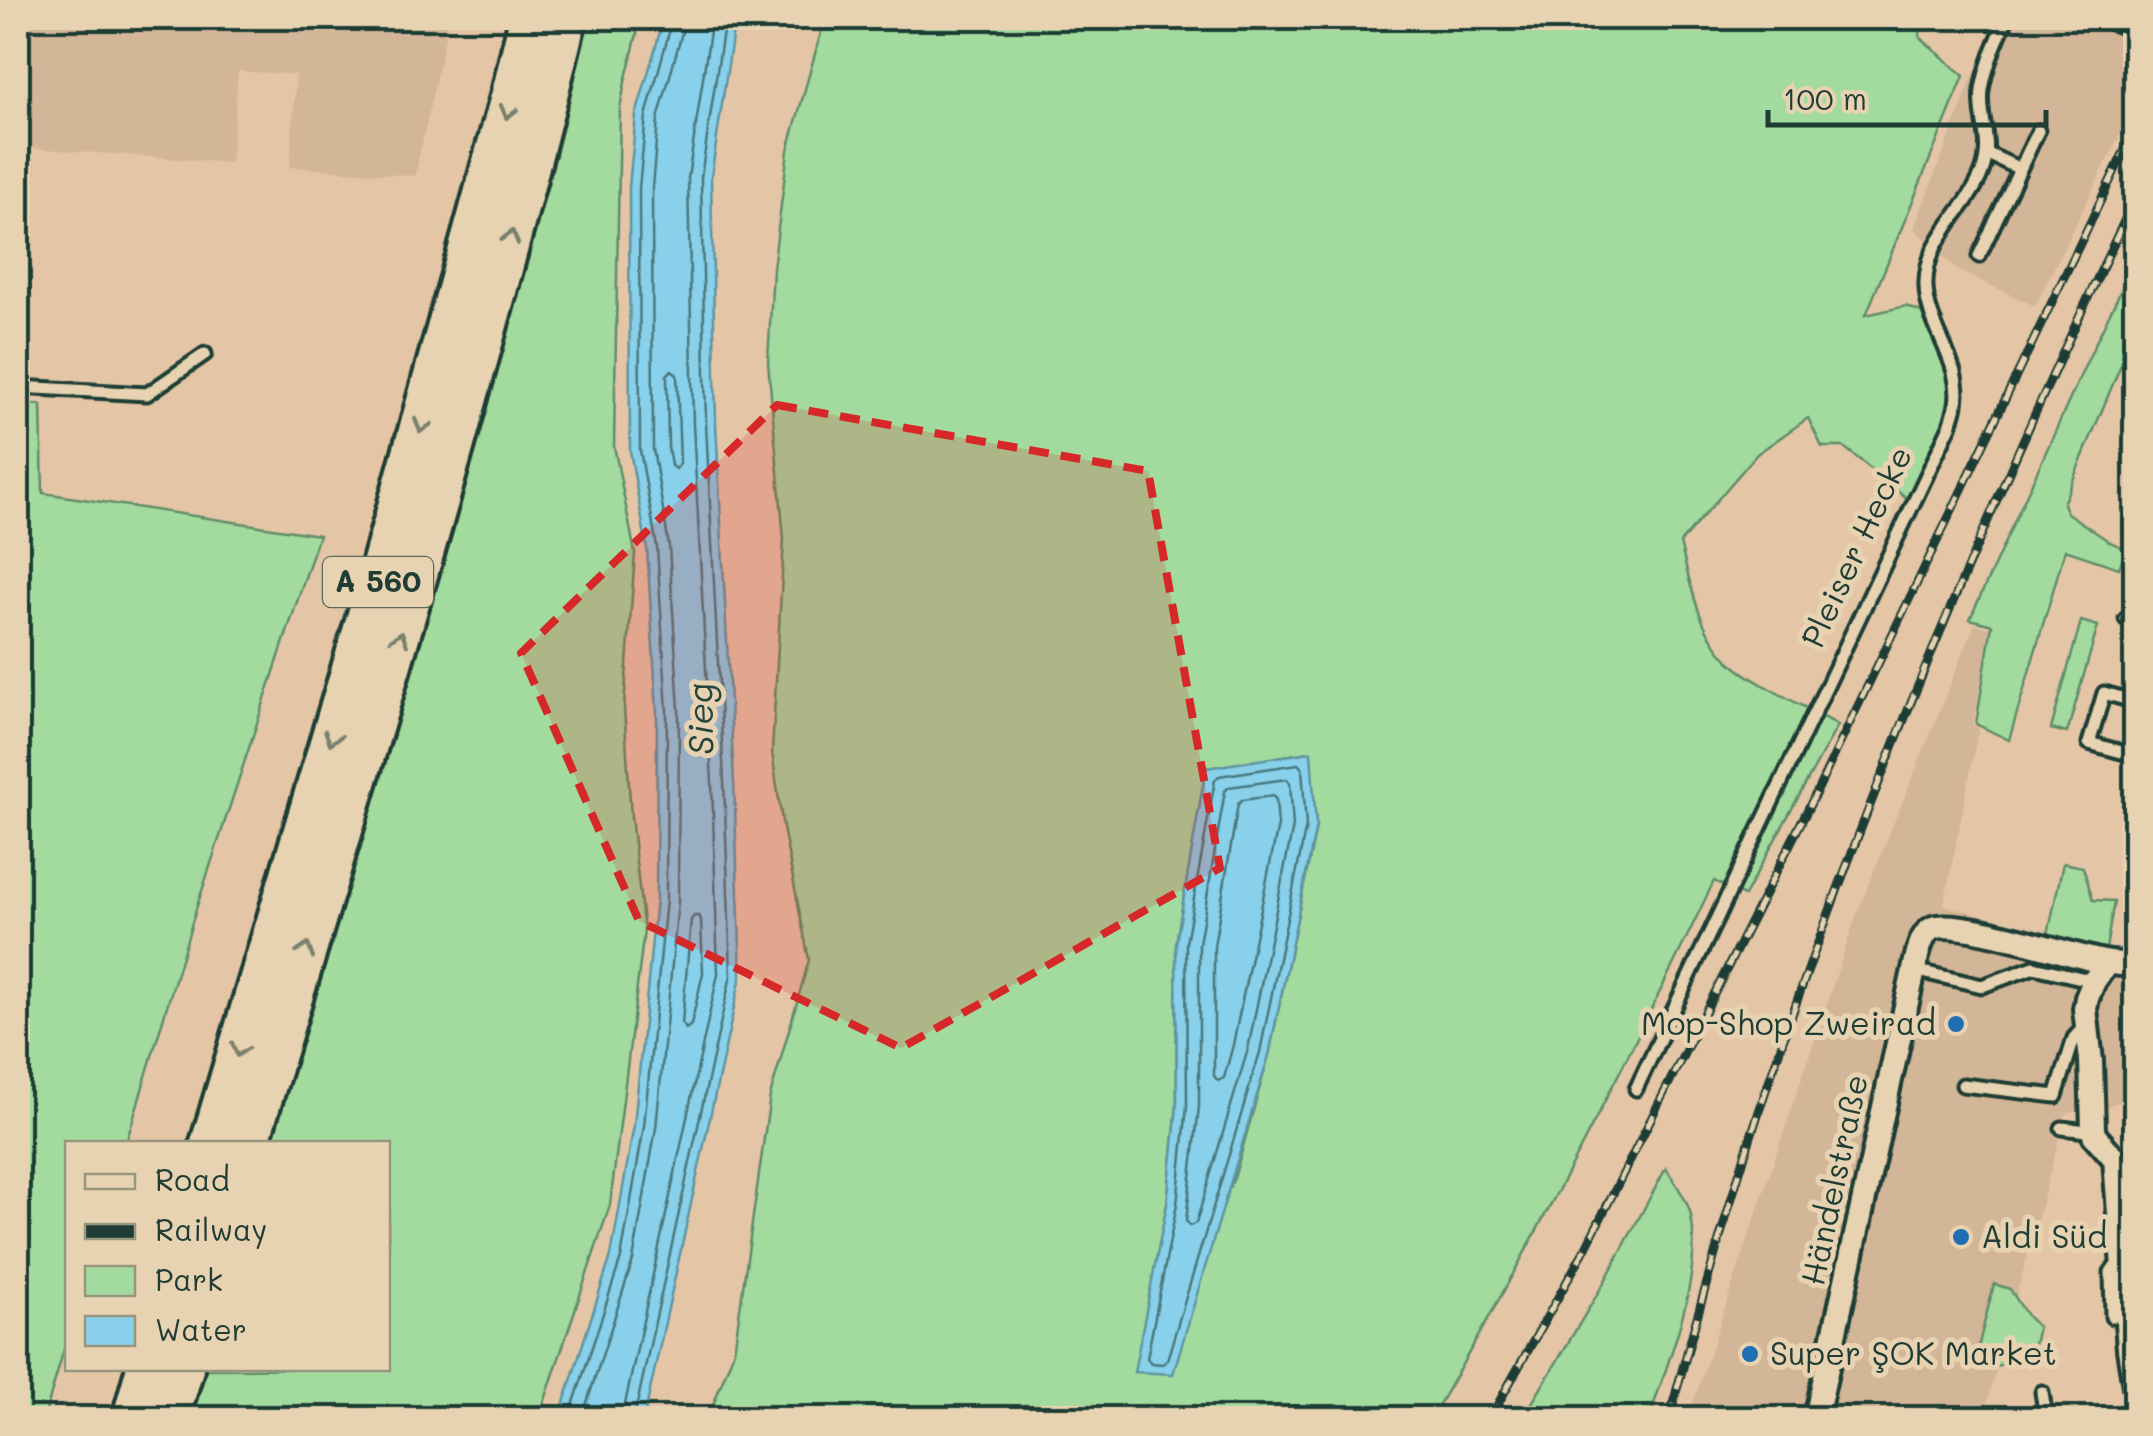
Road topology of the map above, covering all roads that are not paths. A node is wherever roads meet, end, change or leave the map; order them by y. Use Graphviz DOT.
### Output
graph roads {
  1 [pos="530,18"];
  2 [pos="566,18"];
  3 [pos="2007,18"];
  4 [pos="2114,18"];
  5 [pos="2136,26"];
  6 [pos="2038,132"];
  7 [pos="1988,154"];
  8 [pos="2020,169"];
  9 [pos="1980,256"];
  10 [pos="206,354"];
  11 [pos="18,387"];
  12 [pos="2136,510"];
  13 [pos="2136,546"];
  14 [pos="2136,702"];
  15 [pos="2136,756"];
  16 [pos="2136,965"];
  17 [pos="1914,970"];
  18 [pos="2101,972"];
  19 [pos="2087,1024"];
  20 [pos="1963,1085"];
  21 [pos="1636,1090"];
  22 [pos="2062,1128"];
  23 [pos="2092,1129"];
  24 [pos="212,1141"];
  25 [pos="249,1141"];
  26 [pos="2126,1177"];
  27 [pos="2125,1327"];
  28 [pos="146,1371"];
  29 [pos="182,1371"];
  30 [pos="2042,1392"];
  31 [pos="2136,1392"];
  32 [pos="133,1418"];
  33 [pos="168,1418"];
  34 [pos="1816,1418"];
  35 [pos="2046,1418"];
  1 -- 24 [label="highway, A 560, one-way"];
  25 -- 2 [label="highway, A 560, one-way"];
  3 -- 7 [label="lane"];
  4 -- 5 [label="street"];
  6 -- 8 [label="lane"];
  7 -- 8 [label="lane"];
  7 -- 21 [label="lane, Pleiser Hecke"];
  8 -- 9 [label="lane"];
  10 -- 11 [label="lane"];
  12 -- 13 [label="lane"];
  14 -- 15 [label="lane"];
  16 -- 18 [label="street, Händelstraße"];
  17 -- 18 [label="lane"];
  17 -- 18 [label="street, Händelstraße"];
  17 -- 34 [label="street, Händelstraße"];
  18 -- 19 [label="street"];
  19 -- 20 [label="lane"];
  19 -- 23 [label="street"];
  22 -- 23 [label="lane"];
  23 -- 26 [label="street"];
  26 -- 27 [label="street"];
  27 -- 31 [label="street"];
  28 -- 32 [label="highway"];
  29 -- 33 [label="highway"];
  30 -- 35 [label="lane"];
}
